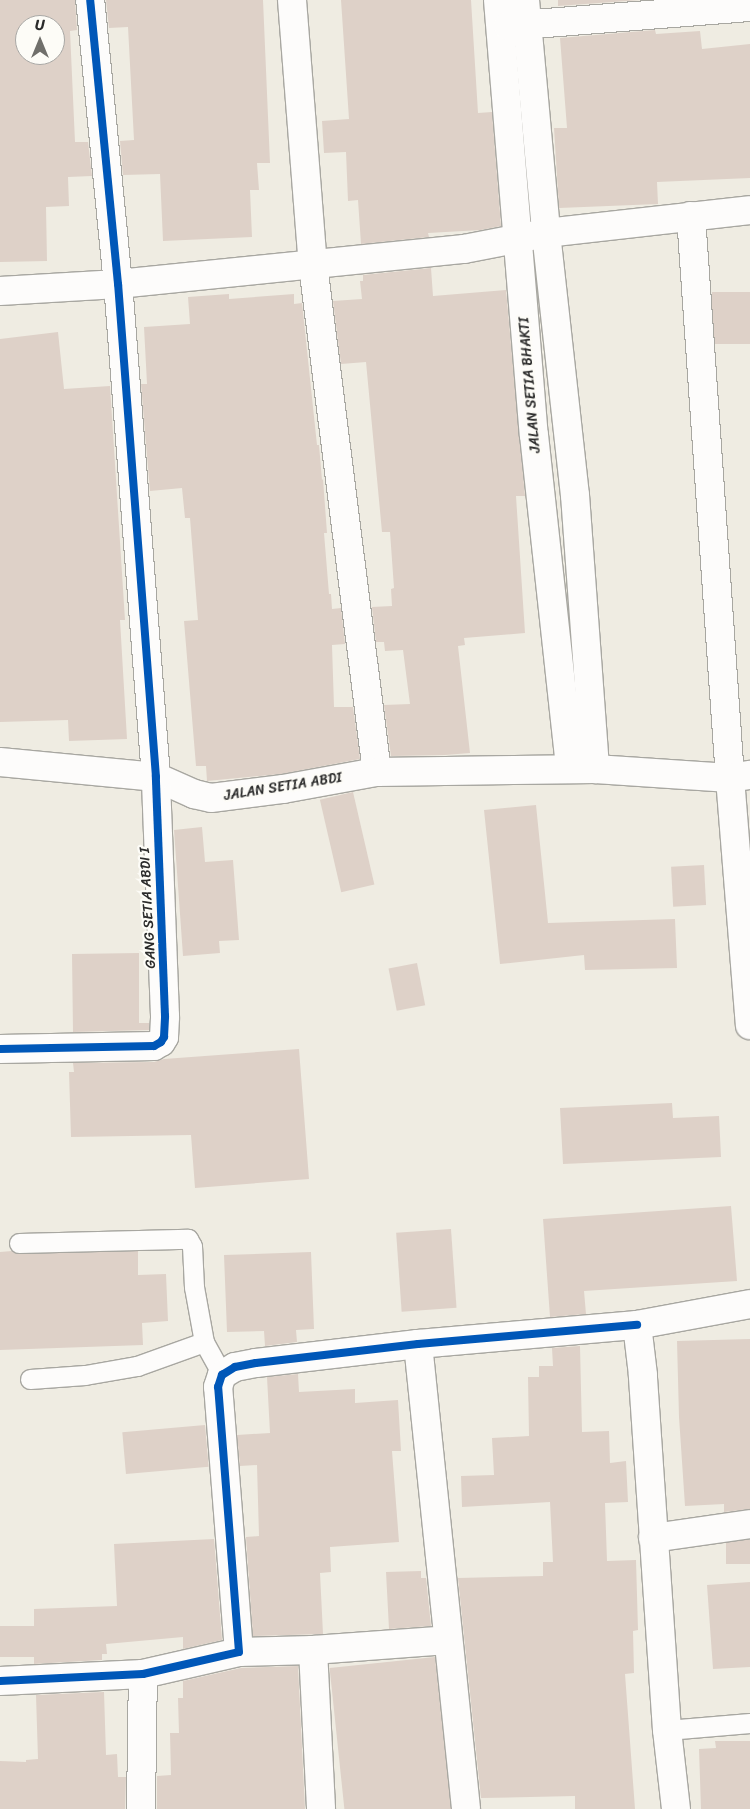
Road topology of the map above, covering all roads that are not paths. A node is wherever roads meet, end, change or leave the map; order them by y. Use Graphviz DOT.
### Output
graph roads {
  1 [pos="90,0"];
  2 [pos="292,0"];
  3 [pos="750,7"];
  4 [pos="513,13"];
  5 [pos="750,210"];
  6 [pos="691,216"];
  7 [pos="546,233"];
  8 [pos="517,239"];
  9 [pos="313,265"];
  10 [pos="118,284"];
  11 [pos="0,291"];
  12 [pos="575,494"];
  13 [pos="542,496"];
  14 [pos="0,762"];
  15 [pos="583,769"];
  16 [pos="377,772"];
  17 [pos="156,777"];
  18 [pos="740,777"];
  19 [pos="750,1025"];
  20 [pos="0,1049"];
  21 [pos="19,1244"];
  22 [pos="750,1304"];
  23 [pos="637,1325"];
  24 [pos="204,1342"];
  25 [pos="418,1344"];
  26 [pos="222,1375"];
  27 [pos="30,1379"];
  28 [pos="750,1524"];
  29 [pos="653,1538"];
  30 [pos="448,1640"];
  31 [pos="313,1650"];
  32 [pos="239,1652"];
  33 [pos="143,1674"];
  34 [pos="0,1681"];
  35 [pos="750,1723"];
  36 [pos="667,1730"];
  37 [pos="141,1809"];
  38 [pos="321,1809"];
  39 [pos="466,1809"];
  40 [pos="676,1809"];
  1 -- 10 [label="street, GANG SETIA ABDI I"];
  2 -- 9 [label="street"];
  3 -- 4 [label="street"];
  4 -- 7 [label="street"];
  4 -- 8 [label="street, JALAN SETIA BHAKTI"];
  5 -- 6 [label="street"];
  6 -- 7 [label="street"];
  6 -- 18 [label="street"];
  7 -- 8 [label="street"];
  7 -- 12 [label="street"];
  8 -- 9 [label="street"];
  8 -- 13 [label="street, JALAN SETIA BHAKTI"];
  9 -- 10 [label="street"];
  9 -- 16 [label="street"];
  10 -- 11 [label="street"];
  10 -- 17 [label="street, GANG SETIA ABDI I"];
  12 -- 13 [label="street"];
  12 -- 15 [label="street"];
  13 -- 15 [label="street, JALAN SETIA BHAKTI"];
  14 -- 17 [label="street, JALAN SETIA ABDI"];
  15 -- 16 [label="street, JALAN SETIA ABDI"];
  15 -- 18 [label="street, JALAN SETIA ABDI"];
  16 -- 17 [label="street, JALAN SETIA ABDI"];
  17 -- 20 [label="street, GANG SETIA ABDI I"];
  18 -- 19 [label="street"];
  21 -- 24 [label="lane"];
  22 -- 23 [label="street"];
  23 -- 25 [label="street"];
  23 -- 29 [label="street"];
  24 -- 26 [label="lane"];
  24 -- 27 [label="lane"];
  25 -- 26 [label="street"];
  25 -- 30 [label="street"];
  26 -- 32 [label="street"];
  28 -- 29 [label="street"];
  29 -- 36 [label="street"];
  30 -- 31 [label="street"];
  30 -- 39 [label="street"];
  31 -- 32 [label="street"];
  31 -- 38 [label="street"];
  32 -- 33 [label="street"];
  33 -- 34 [label="street"];
  33 -- 37 [label="street"];
  35 -- 36 [label="lane"];
  36 -- 40 [label="street"];
}
